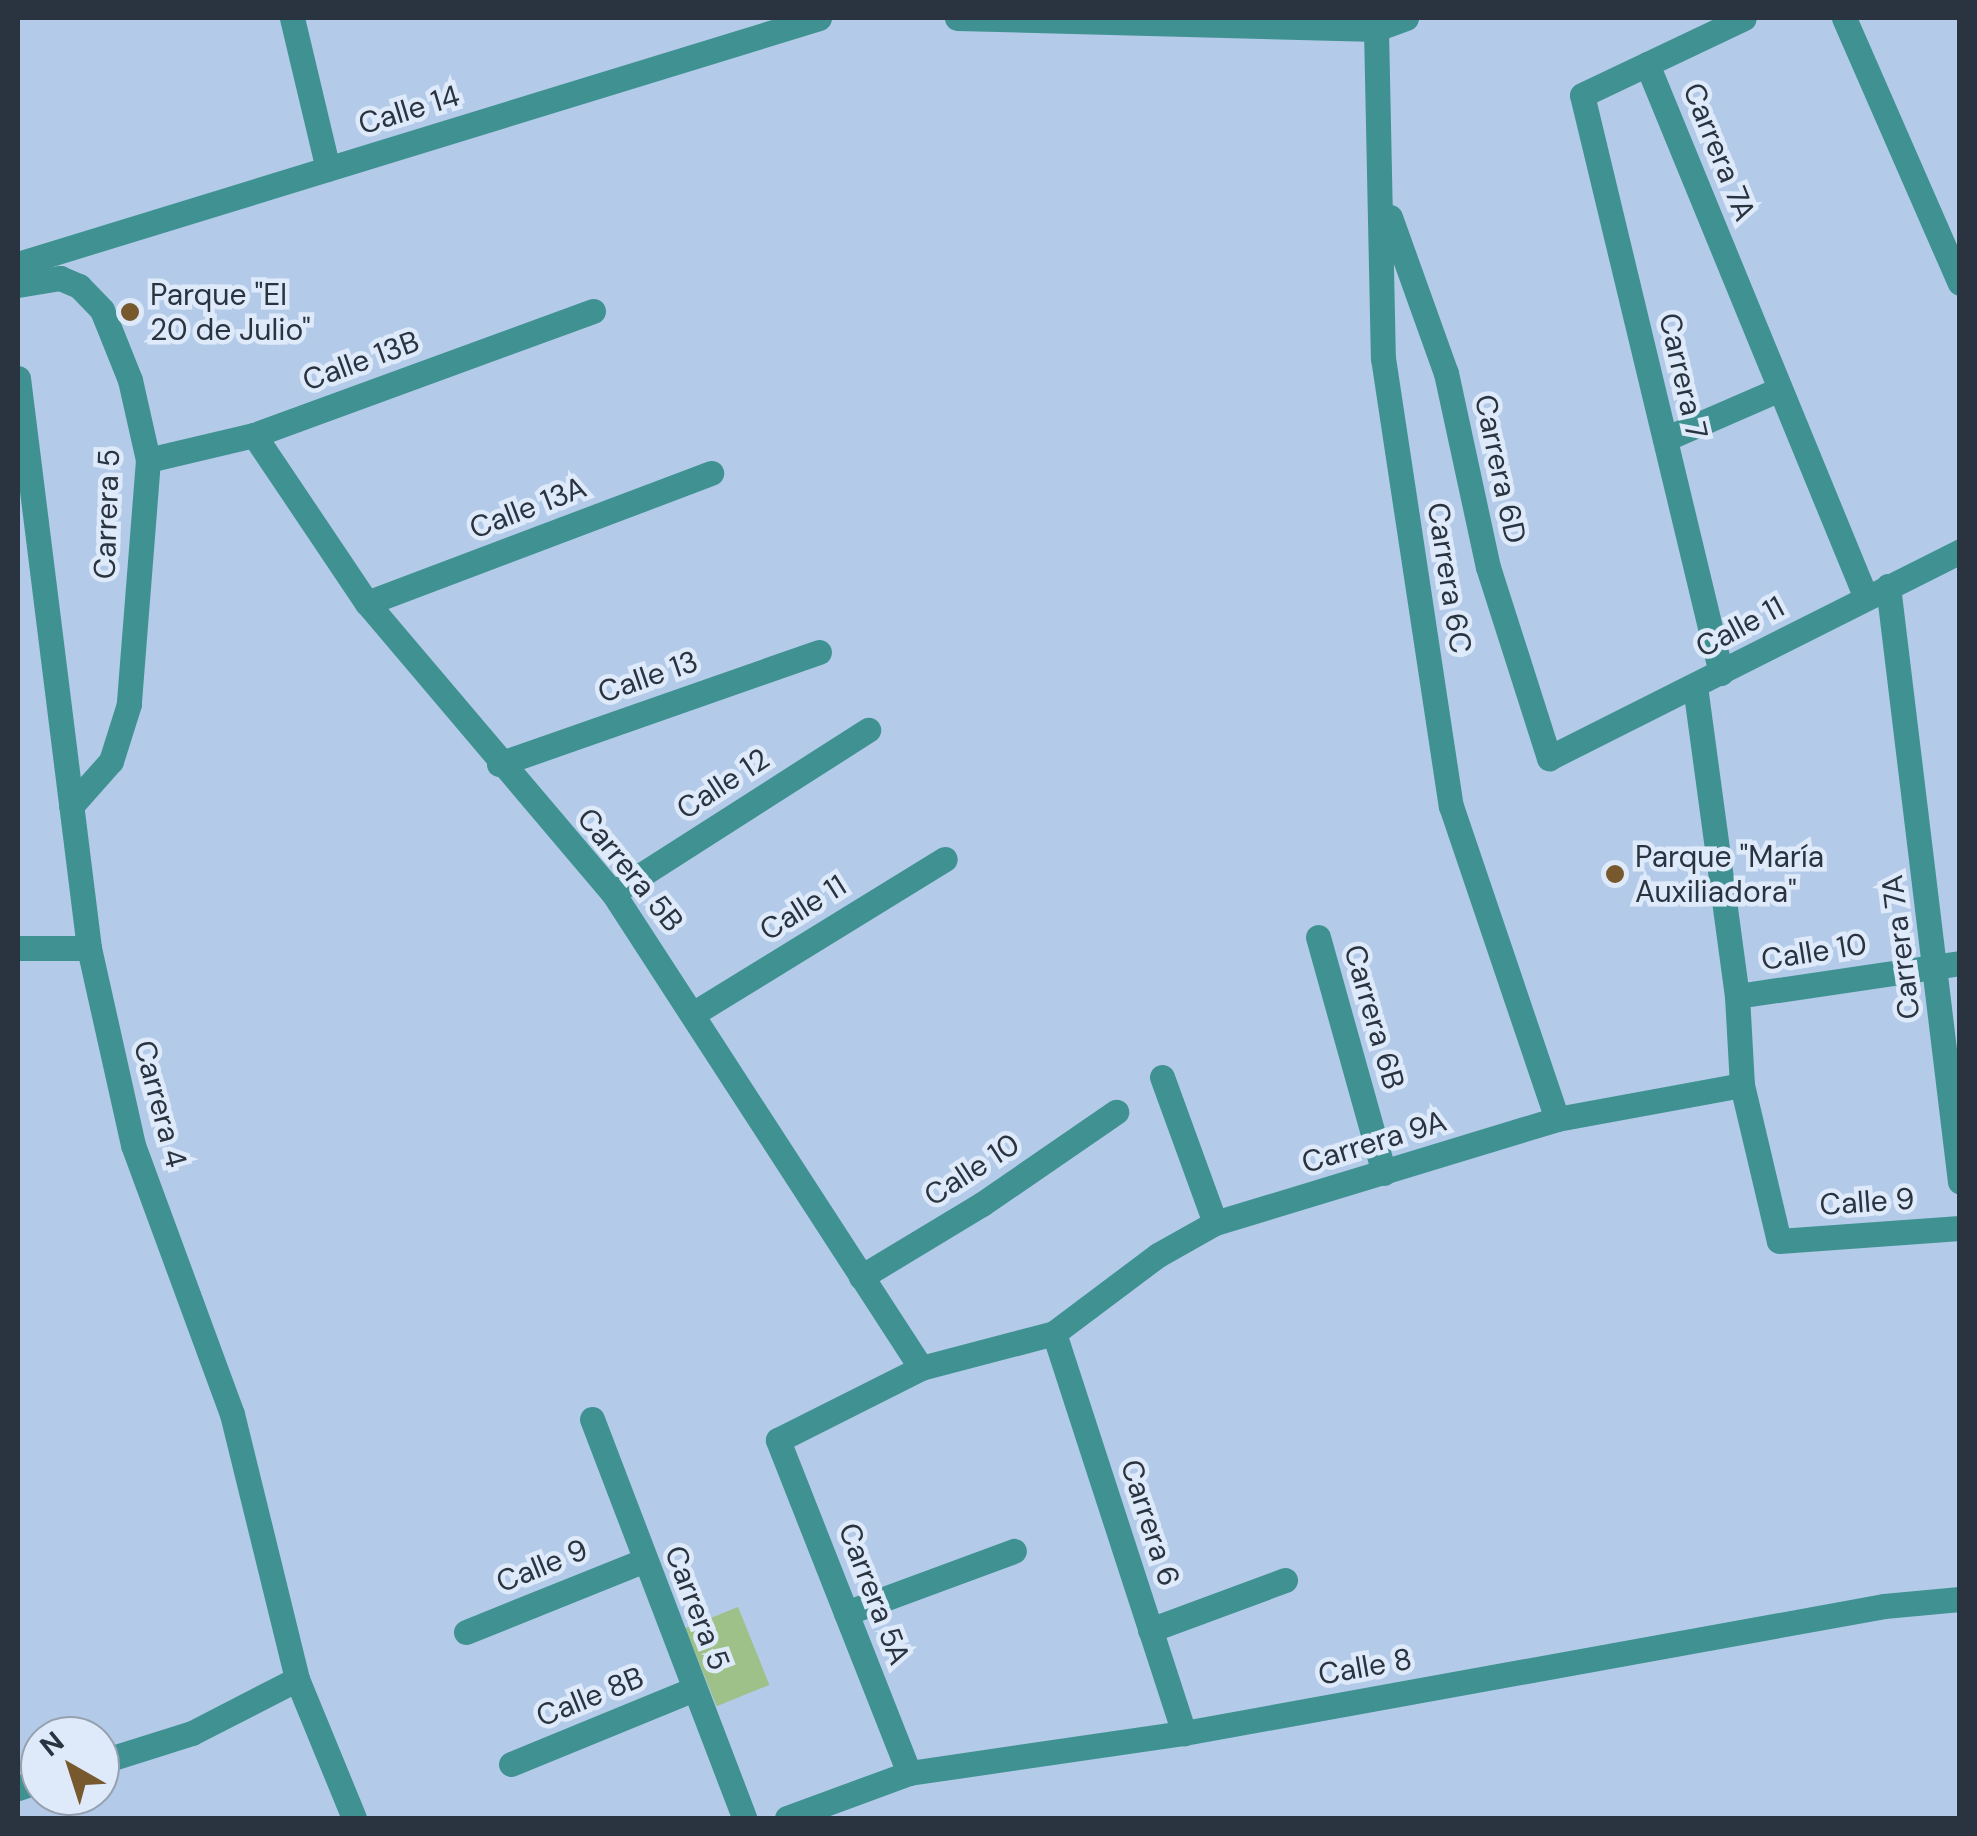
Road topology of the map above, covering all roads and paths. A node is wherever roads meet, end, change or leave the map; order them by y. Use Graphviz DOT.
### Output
graph roads {
  1 [pos="292,18"];
  2 [pos="819,18"];
  3 [pos="957,18"];
  4 [pos="1406,18"];
  5 [pos="1744,18"];
  6 [pos="1844,18"];
  7 [pos="1376,29"];
  8 [pos="1648,64"];
  9 [pos="328,169"];
  10 [pos="1383,196"];
  11 [pos="18,264"];
  12 [pos="1960,282"];
  13 [pos="18,285"];
  14 [pos="593,311"];
  15 [pos="18,378"];
  16 [pos="1780,389"];
  17 [pos="254,435"];
  18 [pos="1665,439"];
  19 [pos="148,460"];
  20 [pos="711,474"];
  21 [pos="1960,551"];
  22 [pos="1877,592"];
  23 [pos="368,603"];
  24 [pos="819,652"];
  25 [pos="1721,673"];
  26 [pos="1696,686"];
  27 [pos="868,730"];
  28 [pos="1549,758"];
  29 [pos="499,764"];
  30 [pos="71,806"];
  31 [pos="944,859"];
  32 [pos="613,893"];
  33 [pos="1318,936"];
  34 [pos="18,948"];
  35 [pos="89,948"];
  36 [pos="1948,965"];
  37 [pos="1737,996"];
  38 [pos="696,1012"];
  39 [pos="1162,1077"];
  40 [pos="1742,1085"];
  41 [pos="1116,1112"];
  42 [pos="1557,1120"];
  43 [pos="1384,1173"];
  44 [pos="1960,1182"];
  45 [pos="1215,1223"];
  46 [pos="1960,1228"];
  47 [pos="860,1277"];
  48 [pos="1054,1333"];
  49 [pos="921,1368"];
  50 [pos="592,1419"];
  51 [pos="1014,1552"];
  52 [pos="643,1560"];
  53 [pos="1286,1580"];
  54 [pos="1960,1599"];
  55 [pos="846,1613"];
  56 [pos="1150,1630"];
  57 [pos="466,1632"];
  58 [pos="297,1679"];
  59 [pos="694,1690"];
  60 [pos="1184,1733"];
  61 [pos="120,1755"];
  62 [pos="511,1764"];
  63 [pos="909,1773"];
  64 [pos="354,1818"];
  65 [pos="744,1818"];
  66 [pos="787,1818"];
  1 -- 9 [label="street"];
  2 -- 9 [label="street, Calle 14"];
  3 -- 7 [label="street"];
  4 -- 7 [label="street"];
  5 -- 8 [label="street"];
  6 -- 12 [label="street"];
  7 -- 10 [label="street, Carrera 6C"];
  8 -- 16 [label="street, Carrera 7A"];
  8 -- 18 [label="street, Carrera 7"];
  9 -- 11 [label="street, Calle 14"];
  10 -- 28 [label="street, Carrera 6D"];
  10 -- 42 [label="street, Carrera 6C"];
  13 -- 19 [label="street, Carrera 5"];
  14 -- 17 [label="street, Calle 13B"];
  15 -- 30 [label="street, Carrera 4"];
  16 -- 18 [label="street"];
  16 -- 22 [label="street, Carrera 7A"];
  17 -- 19 [label="street, Calle 13B"];
  17 -- 23 [label="street, Carrera 5B"];
  18 -- 25 [label="street, Carrera 7"];
  19 -- 30 [label="street, Carrera 5"];
  20 -- 23 [label="street, Calle 13A"];
  21 -- 22 [label="street, Calle 11"];
  22 -- 25 [label="street, Calle 11"];
  22 -- 36 [label="street, Carrera 7A"];
  23 -- 29 [label="street, Carrera 5B"];
  24 -- 29 [label="street, Calle 13"];
  25 -- 26 [label="street, Calle 11"];
  26 -- 28 [label="street, Calle 11"];
  26 -- 37 [label="street"];
  27 -- 32 [label="street, Calle 12"];
  29 -- 32 [label="street, Carrera 5B"];
  30 -- 35 [label="street, Carrera 4"];
  31 -- 38 [label="street, Calle 11"];
  32 -- 38 [label="street, Carrera 5B"];
  33 -- 43 [label="street, Carrera 6B"];
  34 -- 35 [label="street"];
  35 -- 58 [label="street, Carrera 4"];
  36 -- 37 [label="street, Calle 10"];
  36 -- 44 [label="street, Carrera 7A"];
  37 -- 40 [label="street"];
  38 -- 47 [label="street, Carrera 5B"];
  39 -- 45 [label="street"];
  40 -- 42 [label="street, Carrera 9A"];
  40 -- 46 [label="street, Calle 9"];
  41 -- 47 [label="street, Calle 10"];
  42 -- 43 [label="street, Carrera 9A"];
  43 -- 45 [label="street, Carrera 9A"];
  45 -- 48 [label="street, Carrera 9A"];
  47 -- 49 [label="street, Carrera 5B"];
  48 -- 49 [label="street"];
  48 -- 56 [label="street, Carrera 6"];
  49 -- 55 [label="street, Carrera 5A"];
  50 -- 52 [label="street, Carrera 5"];
  51 -- 55 [label="street"];
  52 -- 57 [label="street, Calle 9"];
  52 -- 59 [label="street, Carrera 5"];
  53 -- 56 [label="street"];
  54 -- 60 [label="street, Calle 8"];
  55 -- 63 [label="street, Carrera 5A"];
  56 -- 60 [label="street, Carrera 6"];
  58 -- 61 [label="street"];
  58 -- 64 [label="street, Carrera 4"];
  59 -- 62 [label="street, Calle 8B"];
  59 -- 65 [label="street, Carrera 5"];
  60 -- 63 [label="street, Calle 8"];
  63 -- 66 [label="street, Calle 8"];
}
